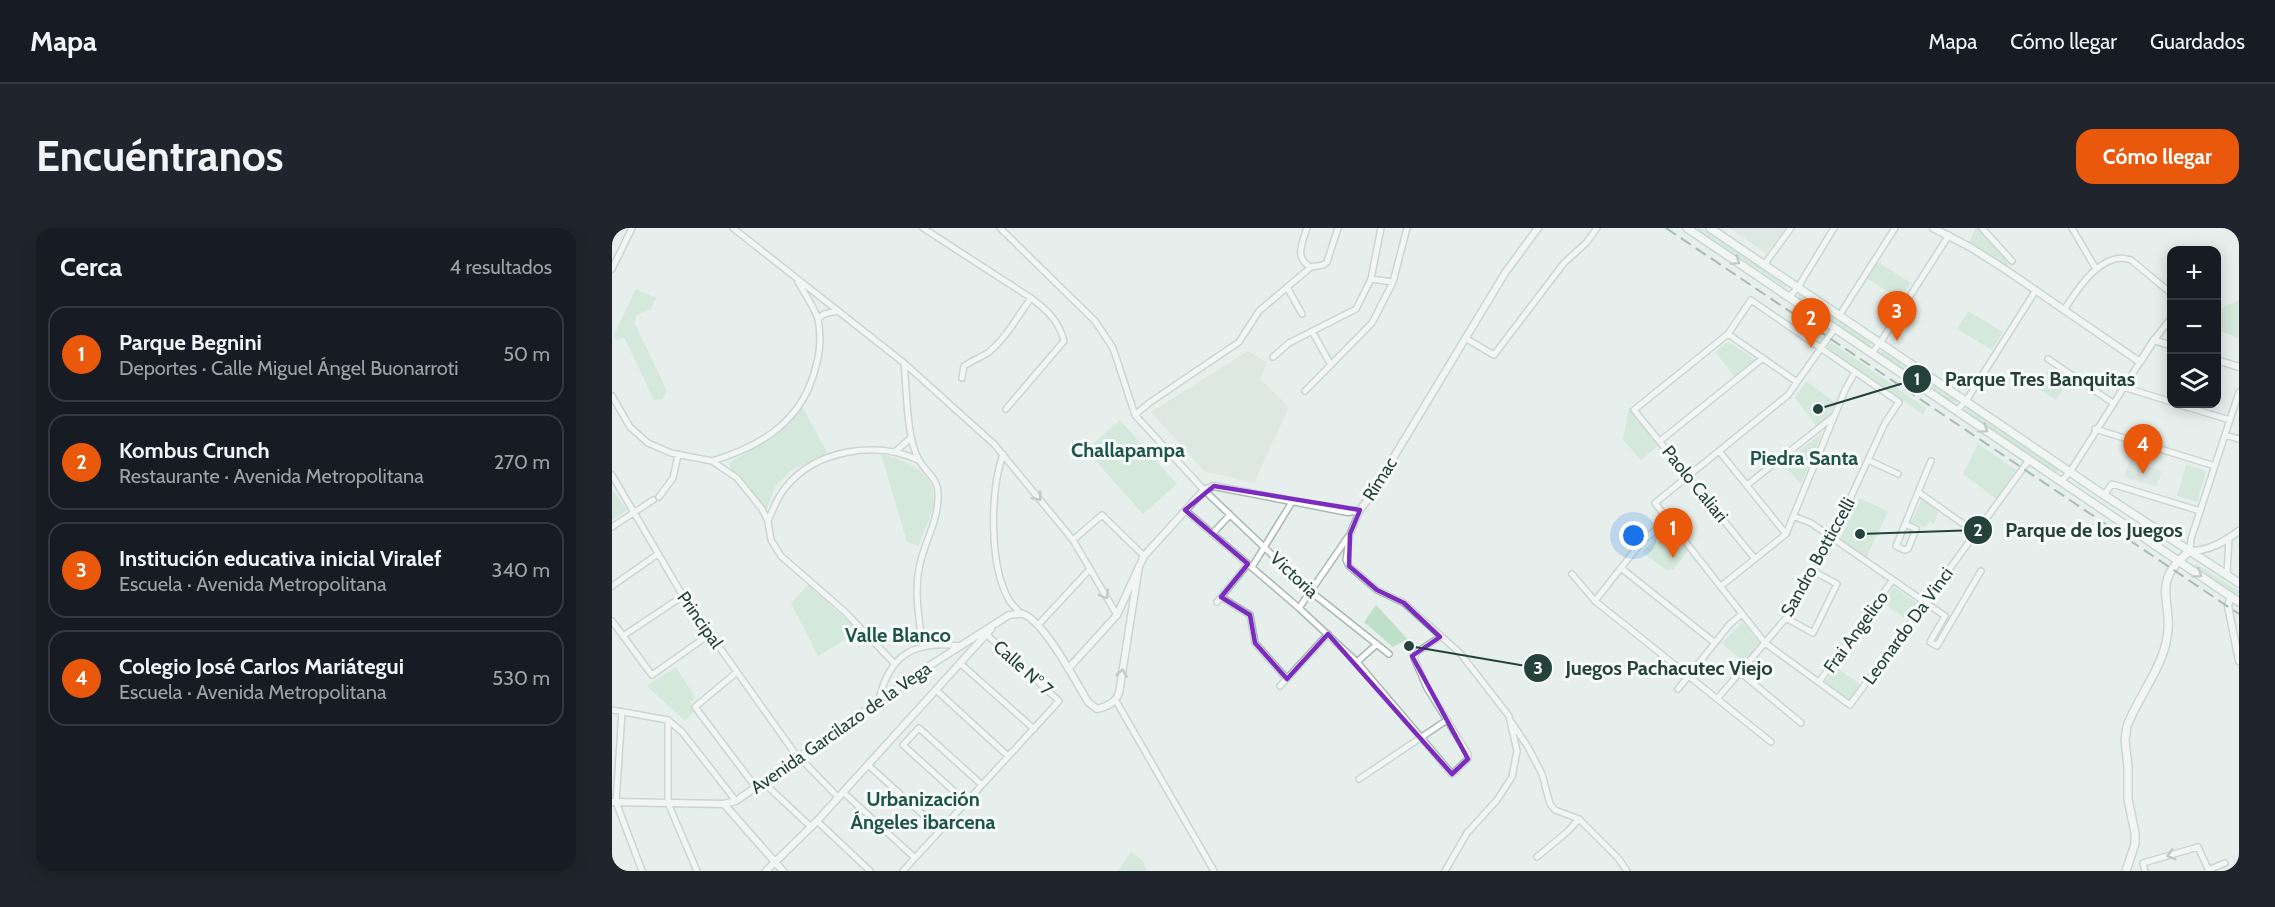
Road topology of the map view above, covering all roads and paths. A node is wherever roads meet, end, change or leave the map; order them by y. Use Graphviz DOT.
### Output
graph roads {
  1 [pos="632,228"];
  2 [pos="733,228"];
  3 [pos="923,228"];
  4 [pos="1000,228"];
  5 [pos="1307,228"];
  6 [pos="1338,228"];
  7 [pos="1381,228"];
  8 [pos="1407,228"];
  9 [pos="1538,228"];
  10 [pos="1598,228"];
  11 [pos="1688,228"];
  12 [pos="1710,228"];
  13 [pos="1791,228"];
  14 [pos="1834,228"];
  15 [pos="1895,228"];
  16 [pos="1933,228"];
  17 [pos="1982,228"];
  18 [pos="2072,228"];
  19 [pos="1949,235"];
  20 [pos="2012,261"];
  21 [pos="1764,265"];
  22 [pos="1311,267"];
  23 [pos="612,269"];
  24 [pos="2096,269"];
  25 [pos="796,278"];
  26 [pos="1371,279"];
  27 [pos="1393,282"];
  28 [pos="1287,287"];
  29 [pos="1798,287"];
  30 [pos="2167,290"];
  31 [pos="2036,291"];
  32 [pos="1789,297"];
  33 [pos="1031,298"];
  34 [pos="2064,310"];
  35 [pos="837,312"];
  36 [pos="1302,314"];
  37 [pos="1839,316"];
  38 [pos="818,319"];
  39 [pos="2167,323"];
  40 [pos="1834,328"];
  41 [pos="1313,333"];
  42 [pos="1728,334"];
  43 [pos="1465,338"];
  44 [pos="2154,340"];
  45 [pos="1880,343"];
  46 [pos="2167,344"];
  47 [pos="1820,348"];
  48 [pos="1872,353"];
  49 [pos="1273,357"];
  50 [pos="1763,358"];
  51 [pos="2048,359"];
  52 [pos="2221,361"];
  53 [pos="2140,362"];
  54 [pos="903,363"];
  55 [pos="1331,365"];
  56 [pos="2239,367"];
  57 [pos="1855,372"];
  58 [pos="962,378"];
  59 [pos="1797,382"];
  60 [pos="2123,387"];
  61 [pos="1305,391"];
  62 [pos="2239,392"];
  63 [pos="612,396"];
  64 [pos="2167,400"];
  65 [pos="1966,401"];
  66 [pos="2113,403"];
  67 [pos="2190,408"];
  68 [pos="1006,409"];
  69 [pos="1957,411"];
  70 [pos="1135,415"];
  71 [pos="1834,416"];
  72 [pos="2230,420"];
  73 [pos="2096,429"];
  74 [pos="2225,435"];
  75 [pos="911,438"];
  76 [pos="2239,440"];
  77 [pos="1660,441"];
  78 [pos="896,451"];
  79 [pos="1719,451"];
  80 [pos="678,454"];
  81 [pos="1003,454"];
  82 [pos="728,456"];
  83 [pos="918,459"];
  84 [pos="1868,460"];
  85 [pos="2029,460"];
  86 [pos="711,461"];
  87 [pos="1931,461"];
  88 [pos="2215,466"];
  89 [pos="726,470"];
  90 [pos="2070,472"];
  91 [pos="1898,474"];
  92 [pos="612,475"];
  93 [pos="1688,476"];
  94 [pos="2061,481"];
  95 [pos="1747,485"];
  96 [pos="1204,490"];
  97 [pos="1918,492"];
  98 [pos="2104,495"];
  99 [pos="1292,502"];
  100 [pos="1185,510"];
  101 [pos="1360,510"];
  102 [pos="2200,512"];
  103 [pos="633,513"];
  104 [pos="1230,516"];
  105 [pos="1793,516"];
  106 [pos="1669,520"];
  107 [pos="768,521"];
  108 [pos="1905,524"];
  109 [pos="612,527"];
  110 [pos="2239,531"];
  111 [pos="1976,532"];
  112 [pos="1212,534"];
  113 [pos="1350,534"];
  114 [pos="1786,534"];
  115 [pos="1832,538"];
  116 [pos="2229,538"];
  117 [pos="1073,540"];
  118 [pos="1264,548"];
  119 [pos="2190,551"];
  120 [pos="658,554"];
  121 [pos="1144,556"];
  122 [pos="1755,558"];
  123 [pos="2178,560"];
  124 [pos="1250,565"];
  125 [pos="1139,566"];
  126 [pos="1621,568"];
  127 [pos="1090,569"];
  128 [pos="1813,571"];
  129 [pos="1981,571"];
  130 [pos="1572,574"];
  131 [pos="2227,575"];
  132 [pos="1892,581"];
  133 [pos="2239,584"];
  134 [pos="612,586"];
  135 [pos="1720,586"];
  136 [pos="1310,591"];
  137 [pos="683,596"];
  138 [pos="2231,597"];
  139 [pos="1594,601"];
  140 [pos="2239,602"];
  141 [pos="1924,604"];
  142 [pos="1299,608"];
  143 [pos="1021,614"];
  144 [pos="1743,614"];
  145 [pos="1117,615"];
  146 [pos="1786,618"];
  147 [pos="612,621"];
  148 [pos="997,621"];
  149 [pos="1038,625"];
  150 [pos="710,634"];
  151 [pos="986,634"];
  152 [pos="1328,634"];
  153 [pos="623,636"];
  154 [pos="1440,637"];
  155 [pos="1715,643"];
  156 [pos="1765,643"];
  157 [pos="1377,644"];
  158 [pos="960,646"];
  159 [pos="923,647"];
  160 [pos="1389,654"];
  161 [pos="1356,662"];
  162 [pos="2239,662"];
  163 [pos="894,663"];
  164 [pos="961,664"];
  165 [pos="1068,669"];
  166 [pos="737,672"];
  167 [pos="1740,672"];
  168 [pos="1689,676"];
  169 [pos="1287,679"];
  170 [pos="1819,682"];
  171 [pos="1280,686"];
  172 [pos="1678,689"];
  173 [pos="936,690"];
  174 [pos="1718,699"];
  175 [pos="879,700"];
  176 [pos="1116,700"];
  177 [pos="612,710"];
  178 [pos="622,712"];
  179 [pos="1509,719"];
  180 [pos="668,720"];
  181 [pos="1447,720"];
  182 [pos="1801,723"];
  183 [pos="1034,729"];
  184 [pos="1420,737"];
  185 [pos="1771,742"];
  186 [pos="1008,756"];
  187 [pos="798,758"];
  188 [pos="868,765"];
  189 [pos="1359,779"];
  190 [pos="751,781"];
  191 [pos="763,782"];
  192 [pos="982,784"];
  193 [pos="841,795"];
  194 [pos="736,801"];
  195 [pos="614,802"];
  196 [pos="668,802"];
  197 [pos="966,802"];
  198 [pos="724,804"];
  199 [pos="1579,819"];
  200 [pos="817,821"];
  201 [pos="811,827"];
  202 [pos="940,830"];
  203 [pos="1537,857"];
  204 [pos="915,858"];
  205 [pos="775,862"];
  206 [pos="2225,863"];
  207 [pos="2209,870"];
  208 [pos="642,871"];
  209 [pos="697,871"];
  210 [pos="766,871"];
  211 [pos="783,871"];
  212 [pos="870,871"];
  213 [pos="903,871"];
  214 [pos="1214,871"];
  215 [pos="1445,871"];
  216 [pos="1627,871"];
  217 [pos="2126,871"];
  218 [pos="2145,871"];
  1 -- 23 [label="street"];
  2 -- 25 [label="street"];
  3 -- 33 [label="street"];
  4 -- 70 [label="street"];
  5 -- 22 [label="street"];
  6 -- 22 [label="street"];
  7 -- 26 [label="street"];
  8 -- 27 [label="street"];
  9 -- 43 [label="street, Rímac"];
  10 -- 43 [label="street"];
  11 -- 32 [label="main road, one-way"];
  12 -- 21 [label="main road"];
  13 -- 21 [label="street"];
  14 -- 29 [label="street"];
  15 -- 37 [label="street"];
  16 -- 19 [label="street"];
  17 -- 20 [label="street"];
  18 -- 24 [label="street"];
  19 -- 31 [label="street"];
  19 -- 45 [label="street"];
  21 -- 29 [label="main road"];
  22 -- 28 [label="street"];
  24 -- 30 [label="street"];
  24 -- 34 [label="street"];
  25 -- 35 [label="street"];
  25 -- 38 [label="street"];
  26 -- 27 [label="street"];
  26 -- 41 [label="street"];
  27 -- 55 [label="street"];
  28 -- 36 [label="street"];
  28 -- 70 [label="street"];
  29 -- 32 [label="street"];
  29 -- 37 [label="main road"];
  31 -- 34 [label="street"];
  31 -- 65 [label="street"];
  32 -- 40 [label="main road"];
  33 -- 58 [label="street"];
  33 -- 68 [label="street"];
  34 -- 53 [label="street"];
  35 -- 38 [label="street"];
  35 -- 54 [label="street"];
  37 -- 45 [label="main road"];
  38 -- 82 [label="street"];
  39 -- 44 [label="street"];
  40 -- 47 [label="street"];
  40 -- 48 [label="main road"];
  41 -- 49 [label="street"];
  41 -- 55 [label="street"];
  42 -- 47 [label="street"];
  42 -- 50 [label="street"];
  42 -- 77 [label="street, Paolo Caliari"];
  43 -- 101 [label="street, Rímac"];
  44 -- 46 [label="street"];
  44 -- 53 [label="street"];
  45 -- 48 [label="street"];
  45 -- 65 [label="main road"];
  47 -- 57 [label="street"];
  47 -- 59 [label="street"];
  48 -- 69 [label="main road"];
  50 -- 59 [label="street"];
  50 -- 77 [label="street"];
  51 -- 66 [label="street"];
  52 -- 56 [label="street"];
  53 -- 60 [label="street"];
  54 -- 75 [label="street"];
  54 -- 81 [label="street"];
  55 -- 61 [label="street"];
  57 -- 71 [label="street"];
  57 -- 84 [label="street, Sandro Botticcelli"];
  59 -- 79 [label="street"];
  60 -- 64 [label="street"];
  60 -- 66 [label="street"];
  62 -- 72 [label="street"];
  63 -- 80 [label="street"];
  65 -- 69 [label="street"];
  65 -- 90 [label="main road"];
  66 -- 73 [label="street"];
  67 -- 72 [label="street"];
  69 -- 85 [label="main road, one-way"];
  70 -- 96 [label="street, Victoria"];
  71 -- 95 [label="street"];
  71 -- 105 [label="street"];
  72 -- 74 [label="street"];
  73 -- 88 [label="street"];
  73 -- 90 [label="street"];
  74 -- 76 [label="street"];
  74 -- 88 [label="street"];
  75 -- 78 [label="street"];
  75 -- 83 [label="street"];
  77 -- 93 [label="street, Paolo Caliari"];
  78 -- 83 [label="street"];
  78 -- 107 [label="street"];
  79 -- 93 [label="street"];
  79 -- 95 [label="street"];
  80 -- 86 [label="street"];
  80 -- 103 [label="street"];
  81 -- 117 [label="street, one-way"];
  81 -- 143 [label="street"];
  82 -- 86 [label="street"];
  82 -- 89 [label="street"];
  83 -- 159 [label="street"];
  84 -- 91 [label="street"];
  84 -- 115 [label="street, Sandro Botticcelli"];
  85 -- 94 [label="main road"];
  85 -- 111 [label="street, Leonardo Da Vinci"];
  86 -- 89 [label="street"];
  87 -- 97 [label="street"];
  88 -- 102 [label="street"];
  89 -- 107 [label="street"];
  90 -- 94 [label="street"];
  90 -- 98 [label="main road"];
  92 -- 103 [label="street, Principal"];
  93 -- 106 [label="street"];
  93 -- 122 [label="street, Paolo Caliari"];
  94 -- 123 [label="main road"];
  95 -- 114 [label="street"];
  96 -- 99 [label="street, Rímac"];
  96 -- 100 [label="street"];
  96 -- 104 [label="street, Victoria"];
  97 -- 108 [label="street"];
  97 -- 111 [label="street"];
  98 -- 102 [label="street"];
  98 -- 119 [label="main road"];
  99 -- 101 [label="street, Rímac"];
  99 -- 118 [label="street"];
  100 -- 112 [label="street"];
  100 -- 121 [label="street"];
  101 -- 113 [label="street"];
  102 -- 119 [label="street"];
  103 -- 109 [label="street"];
  103 -- 120 [label="street, Principal"];
  104 -- 112 [label="street"];
  104 -- 118 [label="street, Victoria"];
  105 -- 114 [label="street"];
  105 -- 115 [label="street"];
  106 -- 126 [label="street"];
  106 -- 135 [label="street"];
  107 -- 163 [label="street"];
  108 -- 108 [label="street"];
  110 -- 116 [label="street"];
  111 -- 141 [label="street, Leonardo Da Vinci"];
  112 -- 124 [label="street"];
  113 -- 136 [label="street"];
  113 -- 154 [label="street"];
  114 -- 122 [label="street"];
  115 -- 128 [label="street, Sandro Botticcelli"];
  115 -- 132 [label="street"];
  116 -- 119 [label="street"];
  116 -- 131 [label="street"];
  117 -- 121 [label="street"];
  117 -- 127 [label="street"];
  118 -- 124 [label="street"];
  118 -- 136 [label="street, Victoria"];
  119 -- 123 [label="main road"];
  119 -- 131 [label="main road"];
  120 -- 134 [label="street"];
  120 -- 137 [label="street, Principal"];
  121 -- 125 [label="street"];
  122 -- 135 [label="street"];
  123 -- 138 [label="main road, one-way"];
  123 -- 217 [label="main road"];
  124 -- 142 [label="street"];
  124 -- 169 [label="street"];
  125 -- 145 [label="street"];
  176 -- 125 [label="street, one-way"];
  126 -- 139 [label="street"];
  126 -- 155 [label="street"];
  127 -- 145 [label="street, one-way"];
  127 -- 149 [label="street"];
  128 -- 146 [label="street, Sandro Botticcelli"];
  128 -- 146 [label="street"];
  129 -- 141 [label="street"];
  130 -- 139 [label="street"];
  131 -- 133 [label="main road"];
  132 -- 141 [label="street"];
  132 -- 170 [label="street, Frai Angelico"];
  135 -- 144 [label="street"];
  136 -- 142 [label="street"];
  136 -- 157 [label="street, Victoria"];
  137 -- 150 [label="street, Principal"];
  137 -- 153 [label="street"];
  138 -- 140 [label="main road"];
  138 -- 162 [label="street"];
  139 -- 168 [label="street"];
  141 -- 170 [label="street, Leonardo Da Vinci"];
  142 -- 152 [label="street"];
  143 -- 148 [label="street, Avenida Garcilazo de la Vega"];
  143 -- 149 [label="street"];
  144 -- 155 [label="street"];
  144 -- 156 [label="street"];
  145 -- 165 [label="street"];
  146 -- 156 [label="street, Sandro Botticcelli"];
  147 -- 153 [label="street"];
  148 -- 151 [label="street"];
  148 -- 158 [label="street, Avenida Garcilazo de la Vega"];
  149 -- 165 [label="street"];
  150 -- 153 [label="street"];
  150 -- 166 [label="street, Principal"];
  151 -- 164 [label="street"];
  151 -- 183 [label="street, Calle N° 7"];
  152 -- 161 [label="street"];
  152 -- 169 [label="street"];
  154 -- 179 [label="street"];
  154 -- 181 [label="street"];
  155 -- 168 [label="street"];
  156 -- 167 [label="street, Sandro Botticcelli"];
  156 -- 170 [label="street"];
  157 -- 160 [label="street, Victoria"];
  157 -- 161 [label="street"];
  158 -- 159 [label="street"];
  158 -- 175 [label="street, Avenida Garcilazo de la Vega"];
  159 -- 163 [label="street"];
  161 -- 184 [label="street"];
  163 -- 175 [label="street"];
  164 -- 173 [label="street"];
  164 -- 183 [label="street"];
  165 -- 176 [label="street"];
  166 -- 187 [label="street, Principal"];
  166 -- 190 [label="street"];
  167 -- 174 [label="street, Sandro Botticcelli"];
  167 -- 182 [label="street"];
  168 -- 172 [label="street"];
  168 -- 174 [label="street"];
  169 -- 171 [label="street"];
  173 -- 186 [label="street"];
  173 -- 188 [label="street"];
  174 -- 185 [label="street"];
  175 -- 187 [label="street, Avenida Garcilazo de la Vega"];
  176 -- 214 [label="street"];
  177 -- 178 [label="street"];
  178 -- 180 [label="street"];
  178 -- 195 [label="street"];
  179 -- 199 [label="street"];
  179 -- 215 [label="street"];
  180 -- 194 [label="street"];
  180 -- 196 [label="street"];
  181 -- 184 [label="street"];
  181 -- 184 [label="street"];
  183 -- 186 [label="street"];
  184 -- 189 [label="street"];
  186 -- 192 [label="street"];
  187 -- 191 [label="street, Avenida Garcilazo de la Vega"];
  187 -- 193 [label="street, Principal"];
  188 -- 193 [label="street"];
  188 -- 202 [label="street"];
  191 -- 194 [label="street, Avenida Garcilazo de la Vega"];
  191 -- 201 [label="street"];
  192 -- 197 [label="street"];
  192 -- 197 [label="street"];
  193 -- 200 [label="street"];
  193 -- 204 [label="street, Principal"];
  194 -- 198 [label="street, Avenida Garcilazo de la Vega"];
  195 -- 196 [label="street, Avenida Garcilazo de la Vega"];
  195 -- 208 [label="street"];
  196 -- 198 [label="street, Avenida Garcilazo de la Vega"];
  196 -- 209 [label="street"];
  197 -- 202 [label="street"];
  198 -- 205 [label="street"];
  199 -- 203 [label="street"];
  199 -- 216 [label="street"];
  200 -- 201 [label="street"];
  200 -- 212 [label="street"];
  201 -- 205 [label="street"];
  202 -- 204 [label="street"];
  204 -- 213 [label="street"];
  205 -- 210 [label="street"];
  205 -- 211 [label="street"];
  206 -- 207 [label="street"];
  207 -- 218 [label="street, one-way"];
}
